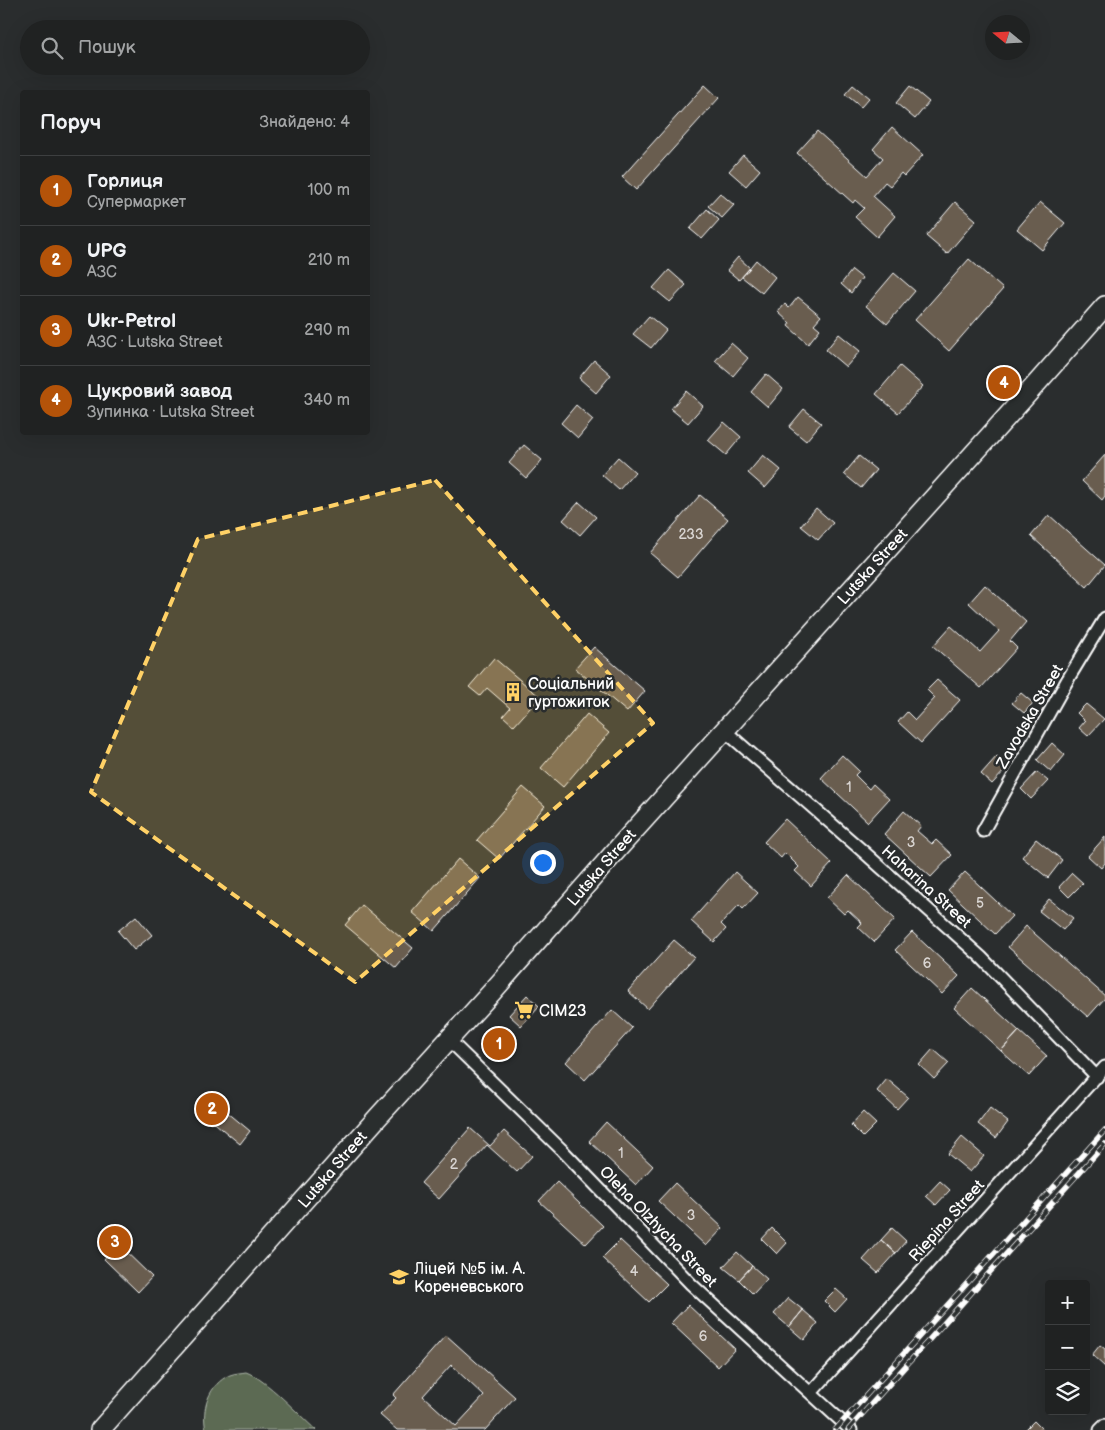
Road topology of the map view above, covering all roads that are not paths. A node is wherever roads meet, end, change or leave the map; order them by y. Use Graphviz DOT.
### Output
graph roads {
  1 [pos="1105,306"];
  2 [pos="1105,618"];
  3 [pos="724,730"];
  4 [pos="983,831"];
  5 [pos="449,1040"];
  6 [pos="1105,1067"];
  7 [pos="1096,1077"];
  8 [pos="811,1394"];
  9 [pos="1105,1425"];
  10 [pos="100,1430"];
  11 [pos="851,1430"];
  12 [pos="1100,1430"];
  1 -- 3 [label="main road, Lutska Street"];
  2 -- 4 [label="street, Zavodska Street"];
  3 -- 5 [label="main road, Lutska Street"];
  3 -- 7 [label="street, Haharina Street"];
  5 -- 8 [label="street, Oleha Olzhycha Street"];
  5 -- 10 [label="main road, Lutska Street"];
  6 -- 7 [label="street, Riepina Street"];
  7 -- 8 [label="street, Riepina Street"];
  8 -- 11 [label="street, Oleha Olzhycha Street"];
  9 -- 12 [label="street"];
}
